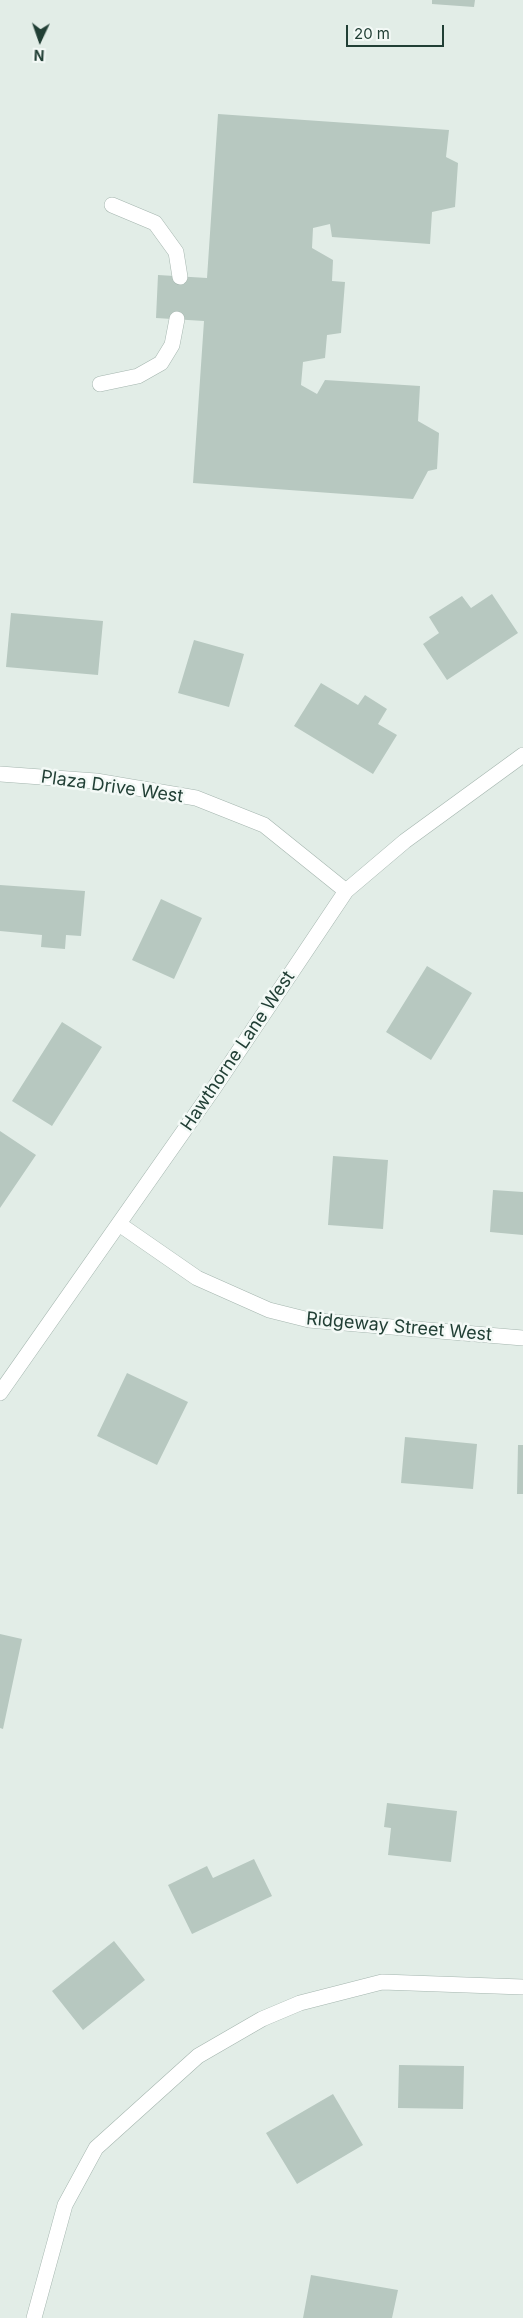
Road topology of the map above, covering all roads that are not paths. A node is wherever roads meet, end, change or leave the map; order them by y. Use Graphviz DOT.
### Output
graph roads {
  1 [pos="112,205"];
  2 [pos="180,277"];
  3 [pos="176,319"];
  4 [pos="100,384"];
  5 [pos="523,755"];
  6 [pos="0,774"];
  7 [pos="346,891"];
  8 [pos="119,1224"];
  9 [pos="523,1338"];
  10 [pos="0,1393"];
  11 [pos="523,1987"];
  12 [pos="34,2318"];
  1 -- 2 [label="street"];
  3 -- 4 [label="street"];
  5 -- 7 [label="street, Hawthorne Lane West"];
  6 -- 7 [label="street, Plaza Drive West"];
  7 -- 8 [label="street, Hawthorne Lane West"];
  8 -- 9 [label="street, Ridgeway Street West"];
  8 -- 10 [label="street, Hawthorne Lane West"];
  11 -- 12 [label="street"];
}
